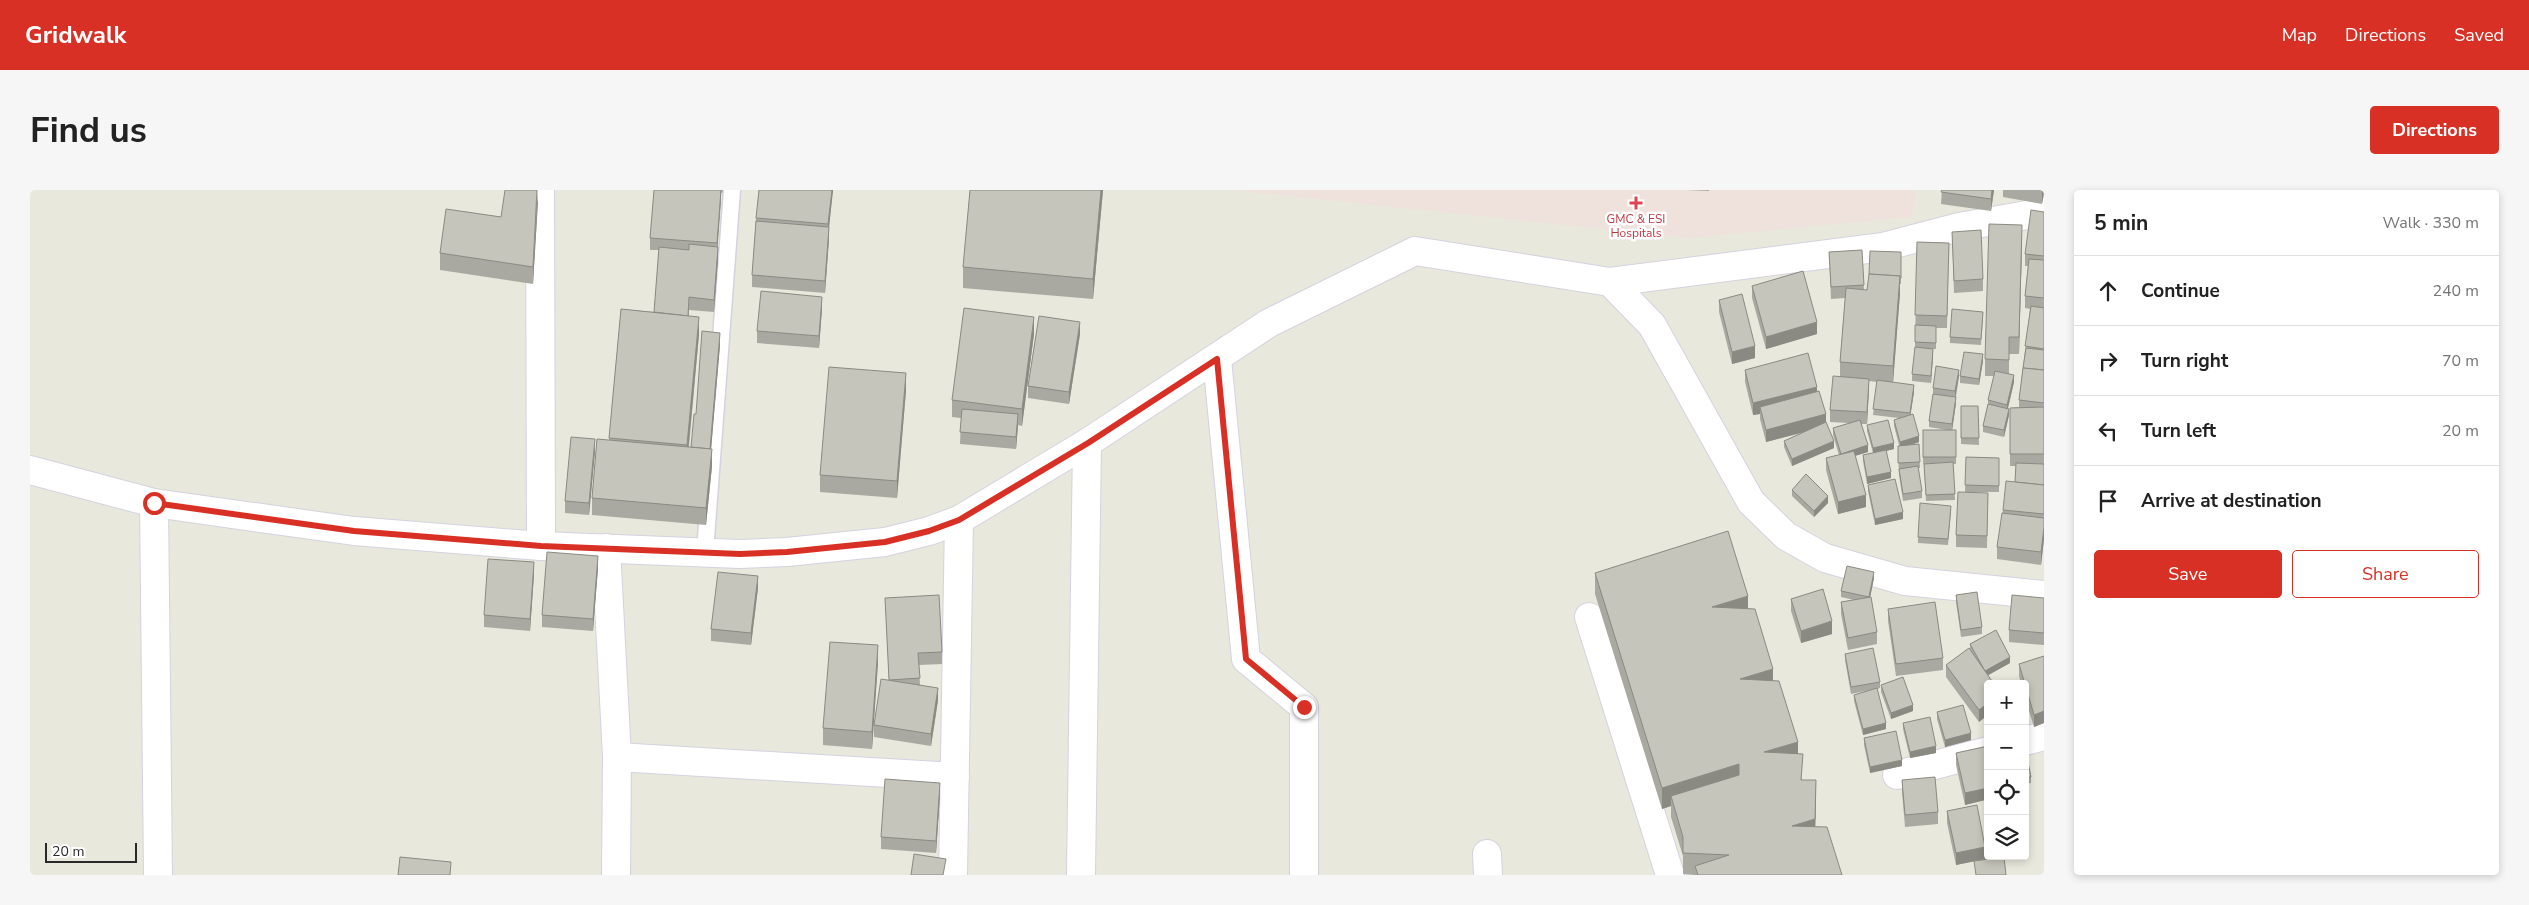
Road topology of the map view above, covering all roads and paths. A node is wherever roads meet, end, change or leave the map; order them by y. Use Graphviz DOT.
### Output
graph roads {
  1 [pos="540,190"];
  2 [pos="732,190"];
  3 [pos="2044,212"];
  4 [pos="1610,282"];
  5 [pos="1217,359"];
  6 [pos="1088,443"];
  7 [pos="30,470"];
  8 [pos="154,503"];
  9 [pos="959,520"];
  10 [pos="541,546"];
  11 [pos="606,548"];
  12 [pos="705,552"];
  13 [pos="2044,595"];
  14 [pos="1589,617"];
  15 [pos="2044,736"];
  16 [pos="2029,740"];
  17 [pos="1984,752"];
  18 [pos="617,756"];
  19 [pos="1897,774"];
  20 [pos="955,777"];
  21 [pos="158,875"];
  22 [pos="616,875"];
  23 [pos="953,875"];
  24 [pos="1081,875"];
  25 [pos="1304,875"];
  26 [pos="1670,875"];
  1 -- 10 [label="street"];
  2 -- 12 [label="lane"];
  3 -- 4 [label="street"];
  4 -- 5 [label="street"];
  4 -- 13 [label="street"];
  5 -- 6 [label="street"];
  5 -- 25 [label="street"];
  6 -- 9 [label="street"];
  6 -- 24 [label="street"];
  7 -- 8 [label="street"];
  8 -- 10 [label="street"];
  8 -- 21 [label="street"];
  9 -- 12 [label="street"];
  9 -- 20 [label="street"];
  10 -- 11 [label="street"];
  11 -- 12 [label="street"];
  11 -- 18 [label="street"];
  14 -- 26 [label="street"];
  15 -- 16 [label="street"];
  17 -- 19 [label="street"];
  18 -- 20 [label="street"];
  18 -- 22 [label="street"];
  20 -- 23 [label="street"];
}
